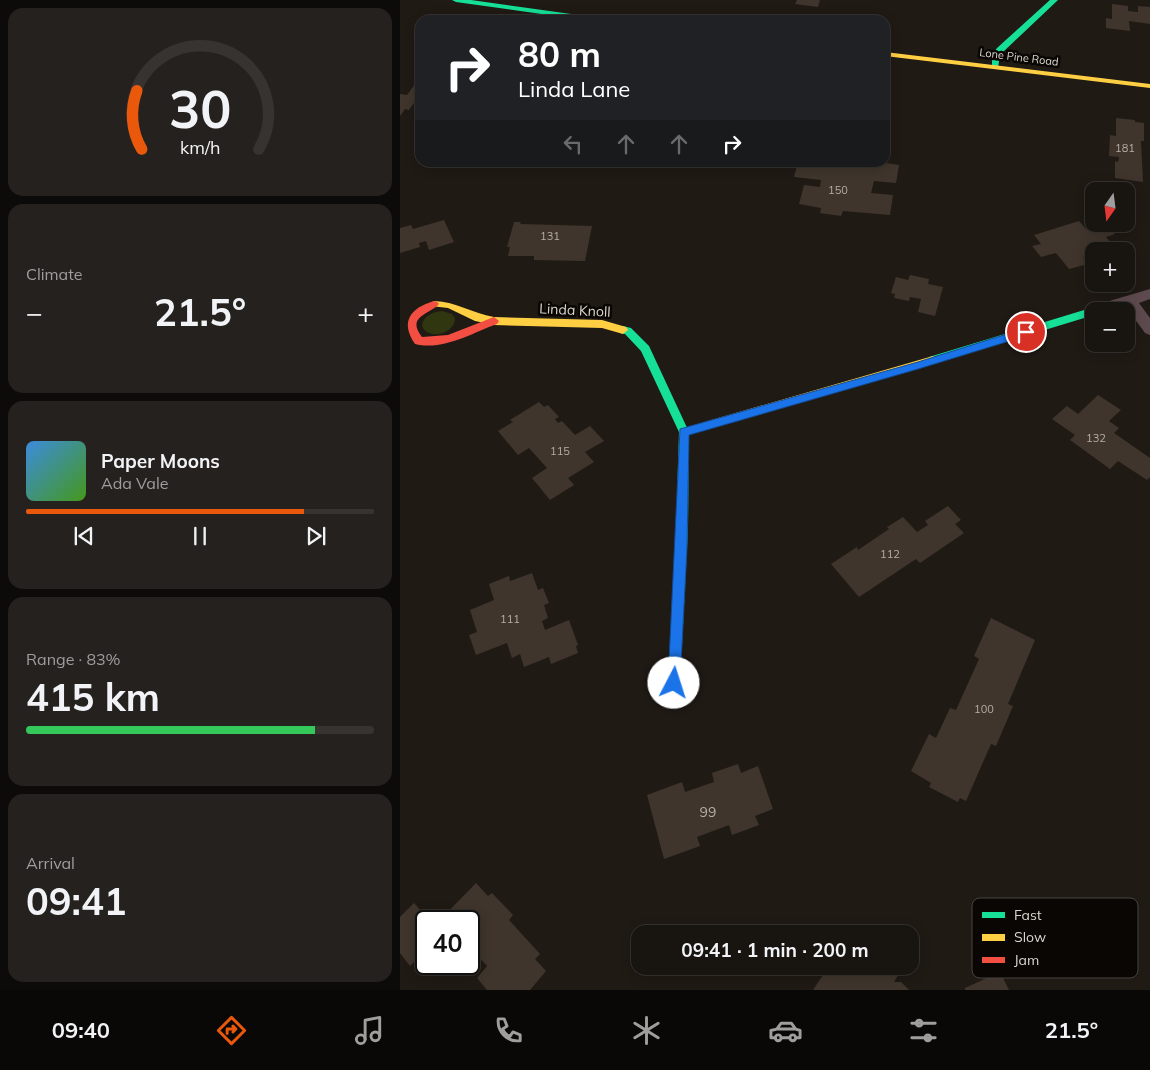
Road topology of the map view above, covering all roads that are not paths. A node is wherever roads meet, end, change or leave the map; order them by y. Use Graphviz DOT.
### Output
graph roads {
  1 [pos="456,0"];
  2 [pos="1054,0"];
  3 [pos="564,15"];
  4 [pos="890,55"];
  5 [pos="995,66"];
  6 [pos="1150,86"];
  7 [pos="1150,294"];
  8 [pos="1130,301"];
  9 [pos="1126,302"];
  10 [pos="1085,314"];
  11 [pos="494,321"];
  12 [pos="1150,329"];
  13 [pos="684,432"];
  14 [pos="674,683"];
  1 -- 3 [label="street"];
  2 -- 5 [label="street"];
  4 -- 5 [label="street, Lone Pine Road"];
  5 -- 6 [label="street, Lone Pine Road"];
  7 -- 8 [label="street"];
  8 -- 9 [label="street"];
  8 -- 12 [label="street"];
  10 -- 13 [label="street"];
  11 -- 11 [label="street, Linda Knoll"];
  11 -- 13 [label="street, Linda Knoll"];
  13 -- 14 [label="street"];
}
